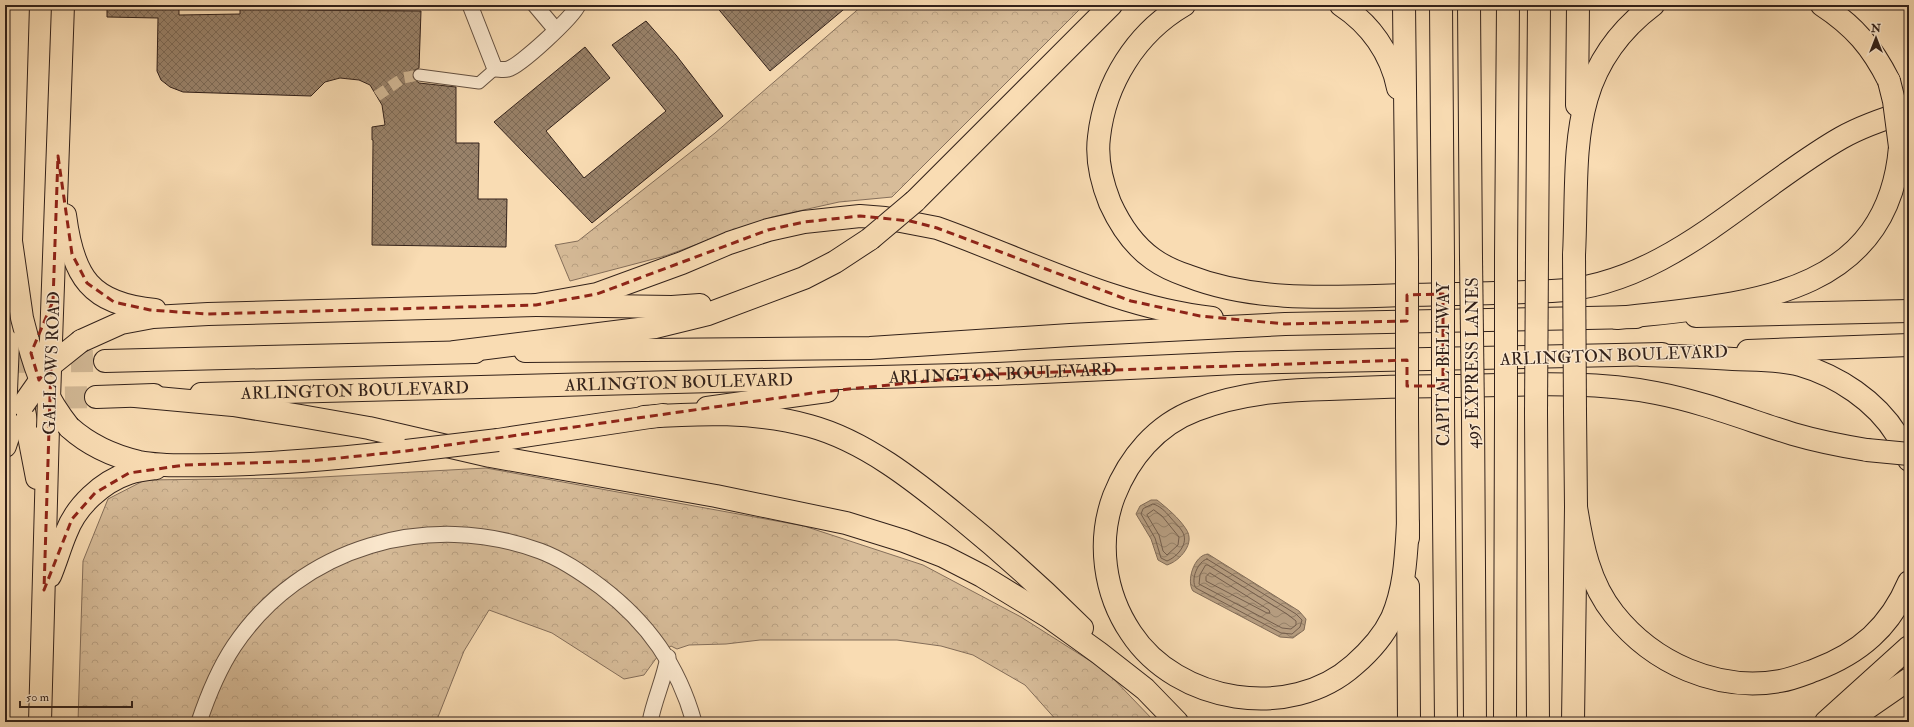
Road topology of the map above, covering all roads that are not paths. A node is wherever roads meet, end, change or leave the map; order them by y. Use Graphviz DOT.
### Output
graph roads {
  1 [pos="18,5"];
  2 [pos="63,5"];
  3 [pos="470,5"];
  4 [pos="535,5"];
  5 [pos="578,5"];
  6 [pos="1111,5"];
  7 [pos="1184,5"];
  8 [pos="1341,5"];
  9 [pos="1404,5"];
  10 [pos="1441,5"];
  11 [pos="1469,5"];
  12 [pos="1508,5"];
  13 [pos="1539,5"];
  14 [pos="1578,5"];
  15 [pos="1653,5"];
  16 [pos="1822,5"];
  17 [pos="556,30"];
  18 [pos="495,69"];
  19 [pos="419,75"];
  20 [pos="1904,113"];
  21 [pos="1404,122"];
  22 [pos="58,156"];
  23 [pos="13,164"];
  24 [pos="5,197"];
  25 [pos="1576,206"];
  26 [pos="741,301"];
  27 [pos="536,305"];
  28 [pos="1909,310"];
  29 [pos="208,314"];
  30 [pos="1617,318"];
  31 [pos="1506,320"];
  32 [pos="1285,324"];
  33 [pos="1909,345"];
  34 [pos="455,352"];
  35 [pos="1642,355"];
  36 [pos="19,359"];
  37 [pos="105,361"];
  38 [pos="997,374"];
  39 [pos="46,381"];
  40 [pos="135,396"];
  41 [pos="96,397"];
  42 [pos="644,417"];
  43 [pos="20,425"];
  44 [pos="1909,454"];
  45 [pos="1909,460"];
  46 [pos="186,465"];
  47 [pos="1576,507"];
  48 [pos="1408,524"];
  49 [pos="1909,582"];
  50 [pos="44,590"];
  51 [pos="1909,647"];
  52 [pos="668,657"];
  53 [pos="1909,679"];
  54 [pos="1146,689"];
  55 [pos="40,722"];
  56 [pos="199,722"];
  57 [pos="650,722"];
  58 [pos="694,722"];
  59 [pos="1177,722"];
  60 [pos="1409,722"];
  61 [pos="1446,722"];
  62 [pos="1475,722"];
  63 [pos="1506,722"];
  64 [pos="1538,722"];
  65 [pos="1572,722"];
  66 [pos="1826,722"];
  67 [pos="1847,722"];
  1 -- 23 [label="main road"];
  2 -- 22 [label="main road, GALLOWS ROAD"];
  3 -- 18 [label="street"];
  4 -- 17 [label="street"];
  5 -- 17 [label="street"];
  6 -- 26 [label="main road, bridge"];
  7 -- 20 [label="main road"];
  8 -- 21 [label="main road"];
  9 -- 21 [label="main road"];
  10 -- 61 [label="main road, CAPITAL BELTWAY, bridge"];
  11 -- 62 [label="main road, 495 EXPRESS LANES, bridge"];
  12 -- 31 [label="main road, 495 EXPRESS LANES, bridge"];
  13 -- 64 [label="main road, bridge"];
  14 -- 25 [label="main road"];
  15 -- 25 [label="main road"];
  16 -- 30 [label="main road, bridge"];
  17 -- 18 [label="street"];
  18 -- 19 [label="street"];
  21 -- 48 [label="main road, bridge"];
  22 -- 29 [label="main road"];
  22 -- 36 [label="main road, GALLOWS ROAD"];
  23 -- 24 [label="main road"];
  23 -- 36 [label="main road, GALLOWS ROAD"];
  25 -- 47 [label="main road, bridge"];
  26 -- 27 [label="main road"];
  26 -- 34 [label="main road"];
  27 -- 29 [label="main road"];
  27 -- 32 [label="main road"];
  28 -- 30 [label="main road, ARLINGTON BOULEVARD"];
  29 -- 39 [label="main road, bridge"];
  30 -- 31 [label="main road, ARLINGTON BOULEVARD"];
  31 -- 32 [label="main road, ARLINGTON BOULEVARD"];
  31 -- 63 [label="main road, 495 EXPRESS LANES, bridge"];
  32 -- 34 [label="main road, ARLINGTON BOULEVARD"];
  33 -- 35 [label="main road, ARLINGTON BOULEVARD"];
  34 -- 37 [label="main road, ARLINGTON BOULEVARD"];
  35 -- 38 [label="main road, ARLINGTON BOULEVARD"];
  35 -- 45 [label="main road"];
  36 -- 39 [label="main road, GALLOWS ROAD, bridge"];
  36 -- 43 [label="main road, GALLOWS ROAD, bridge"];
  38 -- 40 [label="main road, ARLINGTON BOULEVARD"];
  38 -- 42 [label="main road"];
  39 -- 43 [label="main road, GALLOWS ROAD, bridge"];
  39 -- 43 [label="main road, bridge"];
  39 -- 46 [label="main road, bridge"];
  40 -- 41 [label="main road, ARLINGTON BOULEVARD"];
  40 -- 54 [label="main road"];
  42 -- 46 [label="main road, bridge"];
  42 -- 54 [label="main road"];
  43 -- 50 [label="main road, GALLOWS ROAD"];
  44 -- 48 [label="main road, bridge"];
  46 -- 50 [label="main road"];
  47 -- 49 [label="main road"];
  47 -- 65 [label="main road"];
  48 -- 60 [label="main road"];
  50 -- 55 [label="main road, GALLOWS ROAD"];
  51 -- 66 [label="main road"];
  52 -- 56 [label="street"];
  52 -- 57 [label="street"];
  52 -- 58 [label="street"];
  53 -- 67 [label="main road"];
  54 -- 59 [label="main road"];
}
